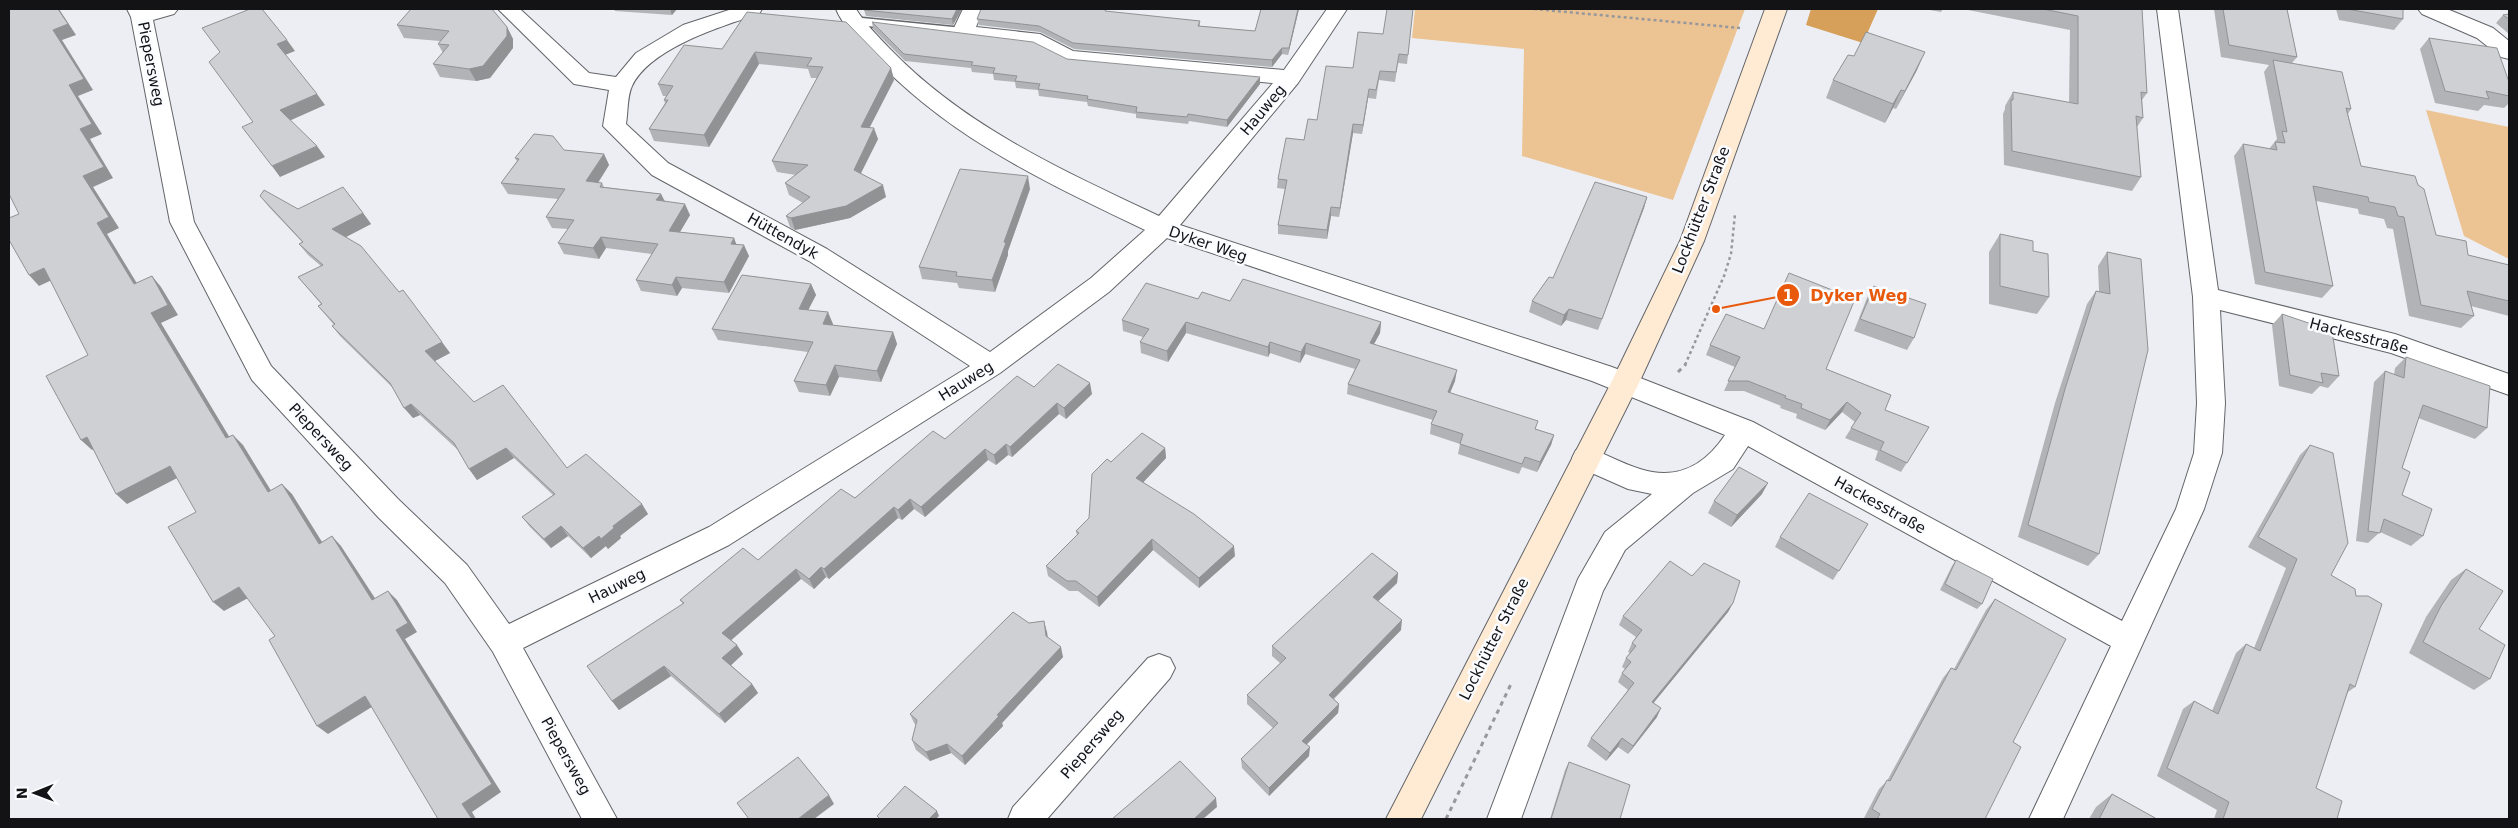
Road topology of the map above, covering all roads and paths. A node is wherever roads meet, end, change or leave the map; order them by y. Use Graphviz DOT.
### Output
graph roads {
  1 [pos="508,9"];
  2 [pos="752,9"];
  3 [pos="973,9"];
  4 [pos="1337,9"];
  5 [pos="1534,9"];
  6 [pos="2168,9"];
  7 [pos="2429,9"];
  8 [pos="149,12"];
  9 [pos="849,15"];
  10 [pos="1772,20"];
  11 [pos="963,32"];
  12 [pos="2509,52"];
  13 [pos="1290,78"];
  14 [pos="621,85"];
  15 [pos="1163,228"];
  16 [pos="2206,297"];
  17 [pos="992,366"];
  18 [pos="1625,383"];
  19 [pos="2509,385"];
  20 [pos="1743,430"];
  21 [pos="1586,458"];
  22 [pos="1684,485"];
  23 [pos="2129,640"];
  24 [pos="504,642"];
  25 [pos="1159,668"];
  26 [pos="600,819"];
  27 [pos="1025,819"];
  28 [pos="1403,819"];
  29 [pos="1504,819"];
  30 [pos="2046,819"];
  1 -- 14 [label="street"];
  2 -- 14 [label="street"];
  3 -- 11 [label="street"];
  4 -- 13 [label="street, Hauweg"];
  5 -- 10 [label="path"];
  6 -- 16 [label="street"];
  7 -- 12 [label="street"];
  8 -- 24 [label="street, Piepersweg"];
  9 -- 11 [label="lane"];
  9 -- 15 [label="street, Dyker Weg"];
  10 -- 18 [label="street, Lockhütter Straße"];
  11 -- 13 [label="street"];
  13 -- 15 [label="street, Hauweg"];
  14 -- 17 [label="street, Hüttendyk"];
  15 -- 17 [label="street, Hauweg"];
  15 -- 18 [label="street, Dyker Weg"];
  16 -- 19 [label="street, Hackesstraße"];
  16 -- 23 [label="street"];
  17 -- 24 [label="street, Hauweg"];
  18 -- 20 [label="street, Hackesstraße"];
  18 -- 21 [label="street, Lockhütter Straße"];
  20 -- 22 [label="street"];
  20 -- 23 [label="street, Hackesstraße"];
  21 -- 22 [label="street"];
  21 -- 28 [label="street, Lockhütter Straße"];
  22 -- 29 [label="street"];
  23 -- 30 [label="street"];
  24 -- 26 [label="street, Piepersweg"];
  25 -- 27 [label="street, Piepersweg"];
}
